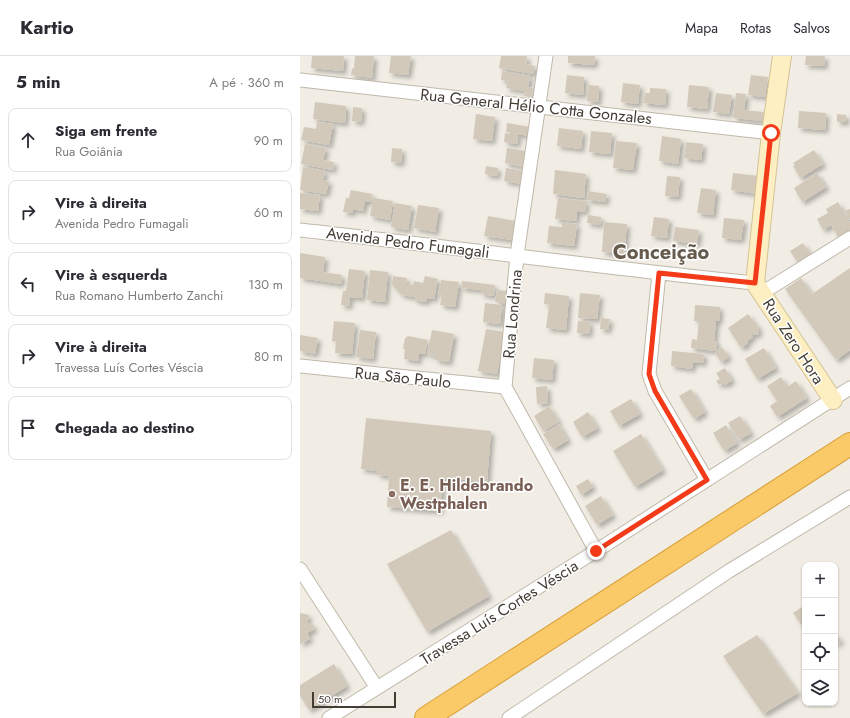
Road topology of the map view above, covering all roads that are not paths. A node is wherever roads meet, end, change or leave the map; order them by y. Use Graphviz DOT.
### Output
graph roads {
  1 [pos="546,56"];
  2 [pos="782,56"];
  3 [pos="300,80"];
  4 [pos="538,106"];
  5 [pos="771,133"];
  6 [pos="300,230"];
  7 [pos="850,238"];
  8 [pos="517,255"];
  9 [pos="659,273"];
  10 [pos="759,288"];
  11 [pos="300,366"];
  12 [pos="505,387"];
  13 [pos="850,388"];
  14 [pos="833,400"];
  15 [pos="850,444"];
  16 [pos="707,480"];
  17 [pos="850,497"];
  18 [pos="596,551"];
  19 [pos="300,569"];
  20 [pos="305,586"];
  21 [pos="377,688"];
  22 [pos="329,718"];
  23 [pos="426,718"];
  24 [pos="509,718"];
  1 -- 4 [label="street, Rua Londrina"];
  2 -- 5 [label="street"];
  3 -- 4 [label="street, Rua General Hélio Cotta Gonzales"];
  4 -- 5 [label="street, Rua General Hélio Cotta Gonzales"];
  4 -- 8 [label="street, Rua Londrina"];
  5 -- 10 [label="street"];
  6 -- 8 [label="street, Avenida Pedro Fumagali"];
  7 -- 10 [label="street"];
  8 -- 9 [label="street, Avenida Pedro Fumagali"];
  8 -- 12 [label="street, Rua Londrina"];
  9 -- 10 [label="street, Avenida Pedro Fumagali"];
  9 -- 16 [label="street"];
  10 -- 14 [label="street, Rua Zero Hora"];
  11 -- 12 [label="street, Rua São Paulo"];
  12 -- 18 [label="street"];
  13 -- 14 [label="street, Travessa Luís Cortes Véscia"];
  14 -- 16 [label="street, Travessa Luís Cortes Véscia"];
  15 -- 23 [label="highway"];
  16 -- 18 [label="street, Travessa Luís Cortes Véscia"];
  17 -- 24 [label="street"];
  18 -- 21 [label="street, Travessa Luís Cortes Véscia"];
  19 -- 20 [label="street"];
  20 -- 21 [label="street"];
  21 -- 22 [label="street, Travessa Luís Cortes Véscia"];
}
